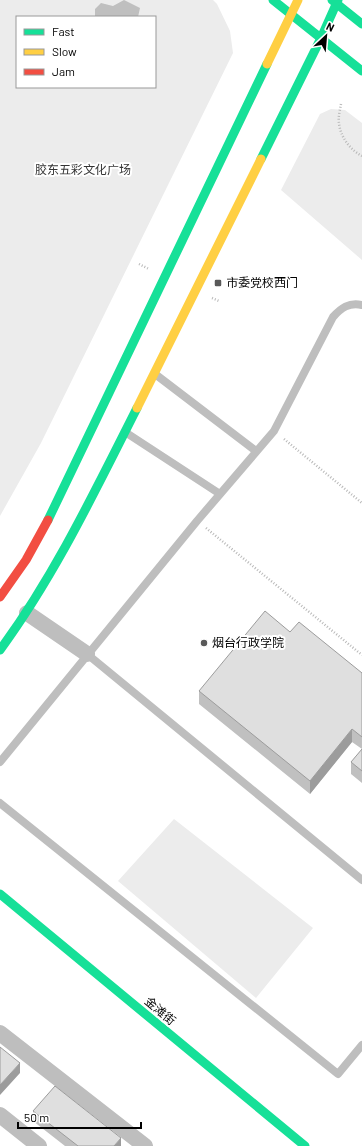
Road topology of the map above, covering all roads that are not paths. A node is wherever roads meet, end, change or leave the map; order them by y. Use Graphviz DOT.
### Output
graph roads {
  1 [pos="273,0"];
  2 [pos="298,0"];
  3 [pos="335,1"];
  4 [pos="291,15"];
  5 [pos="362,24"];
  6 [pos="321,38"];
  7 [pos="362,72"];
  8 [pos="362,305"];
  9 [pos="154,373"];
  10 [pos="124,432"];
  11 [pos="256,451"];
  12 [pos="220,494"];
  13 [pos="0,597"];
  14 [pos="27,613"];
  15 [pos="0,650"];
  16 [pos="87,654"];
  17 [pos="0,762"];
  18 [pos="0,803"];
  19 [pos="362,880"];
  20 [pos="0,894"];
  21 [pos="0,1033"];
  22 [pos="362,1045"];
  23 [pos="0,1115"];
  24 [pos="39,1146"];
  25 [pos="145,1146"];
  26 [pos="304,1146"];
  1 -- 4 [label="street"];
  2 -- 4 [label="street"];
  3 -- 5 [label="street"];
  3 -- 6 [label="street"];
  4 -- 6 [label="street"];
  4 -- 13 [label="street"];
  6 -- 7 [label="street"];
  6 -- 9 [label="street"];
  8 -- 11 [label="lane"];
  9 -- 10 [label="street"];
  9 -- 11 [label="lane"];
  10 -- 12 [label="lane"];
  10 -- 14 [label="street"];
  11 -- 12 [label="lane"];
  12 -- 16 [label="lane"];
  14 -- 15 [label="street"];
  14 -- 16 [label="street"];
  16 -- 17 [label="lane"];
  16 -- 19 [label="lane"];
  18 -- 22 [label="lane"];
  20 -- 26 [label="street, 金滩街"];
  21 -- 25 [label="street"];
  23 -- 24 [label="street"];
}
